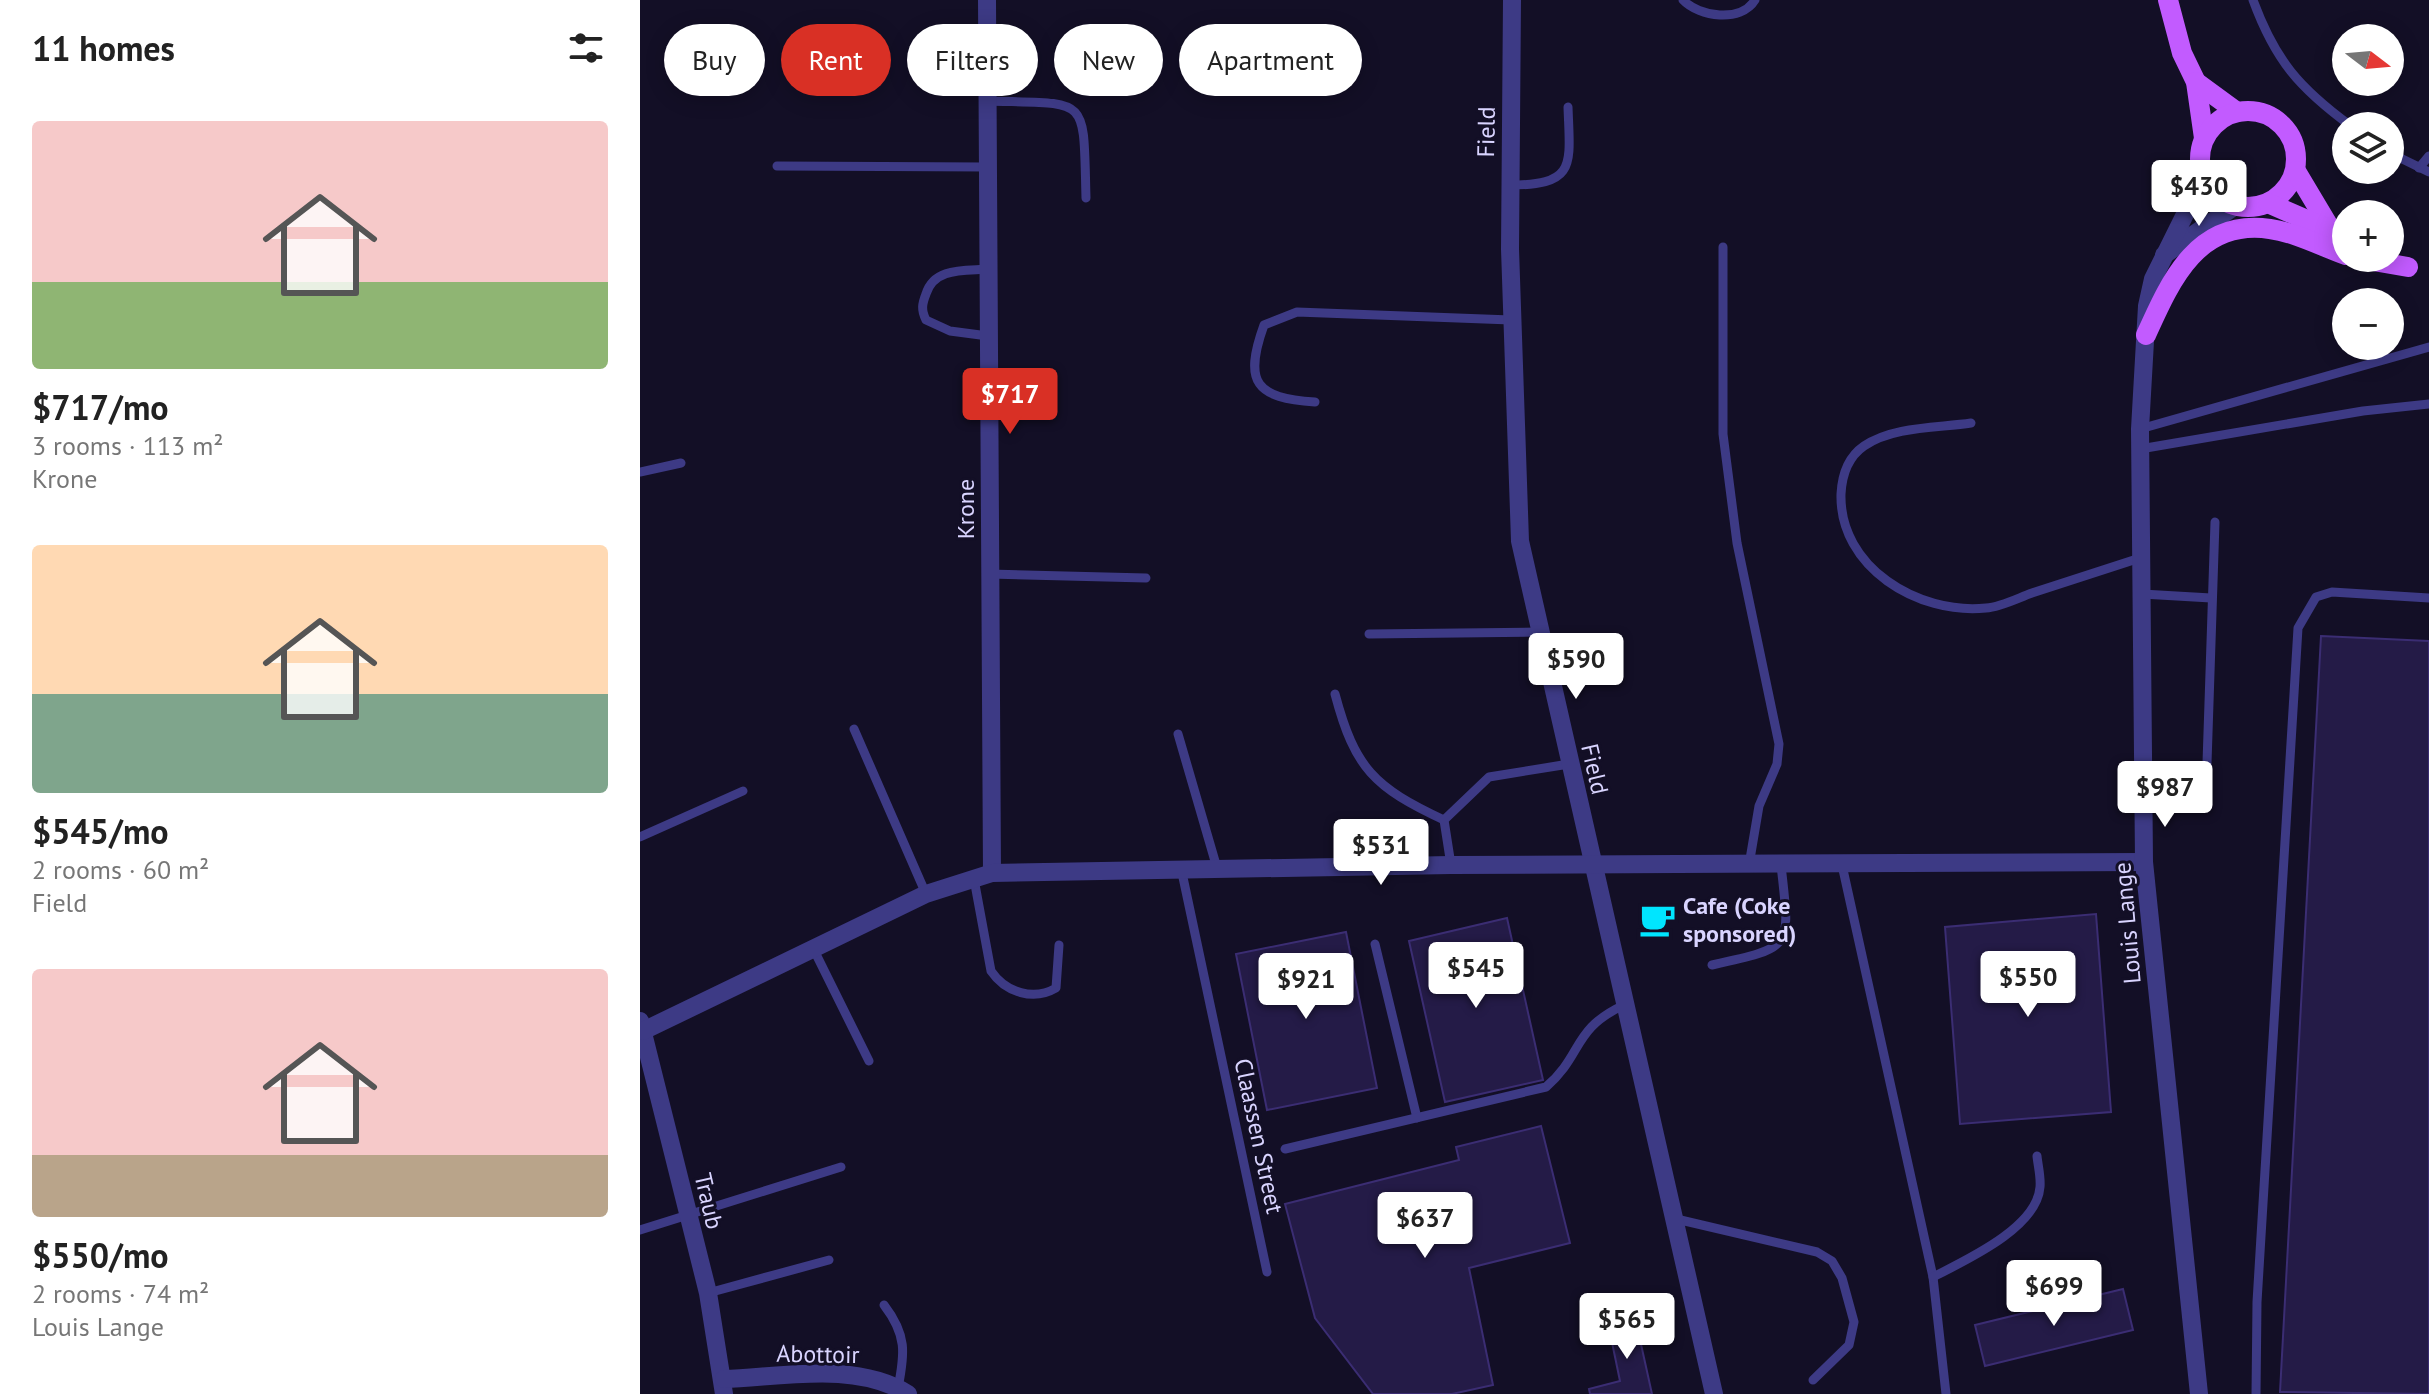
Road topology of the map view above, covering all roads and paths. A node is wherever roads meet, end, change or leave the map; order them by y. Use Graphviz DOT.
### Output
graph roads {
  1 [pos="987,0"];
  2 [pos="1512,0"];
  3 [pos="1683,0"];
  4 [pos="1719,0"];
  5 [pos="1755,0"];
  6 [pos="2168,0"];
  7 [pos="2253,0"];
  8 [pos="1720,14"];
  9 [pos="2196,82"];
  10 [pos="987,101"];
  11 [pos="1568,107"];
  12 [pos="2237,112"];
  13 [pos="2334,112"];
  14 [pos="2204,138"];
  15 [pos="2429,156"];
  16 [pos="2404,160"];
  17 [pos="777,166"];
  18 [pos="987,167"];
  19 [pos="2424,170"];
  20 [pos="2296,171"];
  21 [pos="2202,180"];
  22 [pos="1510,185"];
  23 [pos="1086,198"];
  24 [pos="2268,203"];
  25 [pos="2235,206"];
  26 [pos="2332,223"];
  27 [pos="2332,230"];
  28 [pos="1723,247"];
  29 [pos="2332,250"];
  30 [pos="2162,257"];
  31 [pos="2404,265"];
  32 [pos="2404,266"];
  33 [pos="2408,267"];
  34 [pos="988,269"];
  35 [pos="2429,272"];
  36 [pos="1511,320"];
  37 [pos="2146,335"];
  38 [pos="988,336"];
  39 [pos="2429,347"];
  40 [pos="1315,402"];
  41 [pos="2429,404"];
  42 [pos="1971,423"];
  43 [pos="2140,429"];
  44 [pos="2140,449"];
  45 [pos="681,463"];
  46 [pos="640,472"];
  47 [pos="2215,522"];
  48 [pos="2143,557"];
  49 [pos="989,574"];
  50 [pos="1146,578"];
  51 [pos="2142,594"];
  52 [pos="2211,598"];
  53 [pos="2429,598"];
  54 [pos="1539,632"];
  55 [pos="1369,634"];
  56 [pos="1335,694"];
  57 [pos="854,729"];
  58 [pos="1178,734"];
  59 [pos="1569,764"];
  60 [pos="743,791"];
  61 [pos="2206,793"];
  62 [pos="1444,820"];
  63 [pos="640,837"];
  64 [pos="2144,862"];
  65 [pos="1451,865"];
  66 [pos="1749,865"];
  67 [pos="1781,865"];
  68 [pos="1842,865"];
  69 [pos="1592,866"];
  70 [pos="1181,868"];
  71 [pos="1217,868"];
  72 [pos="983,876"];
  73 [pos="926,894"];
  74 [pos="1375,944"];
  75 [pos="1059,945"];
  76 [pos="813,948"];
  77 [pos="1712,965"];
  78 [pos="1624,1005"];
  79 [pos="641,1026"];
  80 [pos="869,1061"];
  81 [pos="1417,1118"];
  82 [pos="1285,1149"];
  83 [pos="2037,1156"];
  84 [pos="841,1167"];
  85 [pos="687,1214"];
  86 [pos="1672,1218"];
  87 [pos="640,1230"];
  88 [pos="829,1260"];
  89 [pos="1267,1272"];
  90 [pos="1933,1277"];
  91 [pos="708,1293"];
  92 [pos="884,1305"];
  93 [pos="1813,1380"];
  94 [pos="724,1386"];
  95 [pos="903,1391"];
  96 [pos="1714,1394"];
  97 [pos="1946,1394"];
  98 [pos="2199,1394"];
  99 [pos="2256,1394"];
  1 -- 10 [label="street, Krone"];
  2 -- 22 [label="street, Field"];
  3 -- 8 [label="lane"];
  4 -- 8 [label="lane"];
  5 -- 8 [label="lane"];
  6 -- 9 [label="main road"];
  7 -- 13 [label="lane"];
  9 -- 12 [label="main road"];
  9 -- 14 [label="main road"];
  10 -- 18 [label="street, Krone"];
  10 -- 23 [label="lane"];
  11 -- 22 [label="lane"];
  12 -- 14 [label="main road"];
  12 -- 20 [label="main road"];
  14 -- 21 [label="main road"];
  15 -- 19 [label="lane"];
  16 -- 19 [label="lane"];
  17 -- 18 [label="lane"];
  18 -- 34 [label="street, Krone"];
  20 -- 24 [label="main road"];
  20 -- 26 [label="main road"];
  21 -- 25 [label="main road"];
  21 -- 30 [label="street, Louis Lange"];
  22 -- 36 [label="street, Field"];
  24 -- 25 [label="main road"];
  24 -- 27 [label="main road"];
  25 -- 30 [label="street"];
  28 -- 66 [label="lane"];
  29 -- 37 [label="main road"];
  30 -- 37 [label="street, Louis Lange"];
  31 -- 33 [label="main road"];
  32 -- 33 [label="main road"];
  33 -- 35 [label="main road"];
  34 -- 38 [label="street, Krone"];
  34 -- 38 [label="lane"];
  36 -- 40 [label="lane"];
  36 -- 54 [label="street, Field"];
  37 -- 43 [label="street, Louis Lange"];
  38 -- 49 [label="street, Krone"];
  39 -- 43 [label="lane"];
  41 -- 44 [label="lane"];
  42 -- 48 [label="lane"];
  43 -- 44 [label="street, Louis Lange"];
  44 -- 48 [label="street, Louis Lange"];
  45 -- 46 [label="lane"];
  47 -- 52 [label="lane"];
  48 -- 51 [label="street, Louis Lange"];
  49 -- 50 [label="lane"];
  49 -- 72 [label="street, Krone"];
  51 -- 52 [label="lane"];
  51 -- 64 [label="street, Louis Lange"];
  52 -- 61 [label="lane"];
  53 -- 99 [label="lane"];
  54 -- 55 [label="lane"];
  54 -- 59 [label="street, Field"];
  56 -- 62 [label="lane"];
  57 -- 73 [label="lane"];
  58 -- 71 [label="lane"];
  59 -- 62 [label="lane"];
  59 -- 69 [label="street, Field"];
  60 -- 63 [label="lane"];
  62 -- 65 [label="lane"];
  64 -- 68 [label="street"];
  64 -- 98 [label="street, Louis Lange"];
  65 -- 69 [label="street"];
  65 -- 71 [label="street"];
  66 -- 67 [label="street"];
  66 -- 69 [label="street"];
  67 -- 68 [label="street"];
  67 -- 77 [label="lane"];
  68 -- 90 [label="lane"];
  69 -- 78 [label="street, Field"];
  70 -- 71 [label="street"];
  70 -- 72 [label="street"];
  70 -- 89 [label="lane, Claassen Street"];
  72 -- 73 [label="street"];
  72 -- 75 [label="lane"];
  73 -- 76 [label="street"];
  74 -- 81 [label="lane"];
  76 -- 79 [label="street"];
  76 -- 80 [label="lane"];
  78 -- 81 [label="lane"];
  78 -- 86 [label="street, Field"];
  79 -- 85 [label="street, Traub"];
  81 -- 82 [label="lane"];
  83 -- 90 [label="lane"];
  84 -- 85 [label="lane"];
  85 -- 87 [label="lane"];
  85 -- 91 [label="street, Traub"];
  86 -- 93 [label="lane"];
  86 -- 96 [label="street, Field"];
  88 -- 91 [label="lane"];
  90 -- 97 [label="lane"];
  91 -- 94 [label="street, Traub"];
  92 -- 95 [label="lane"];
  94 -- 95 [label="street, Abottoir"];
}
